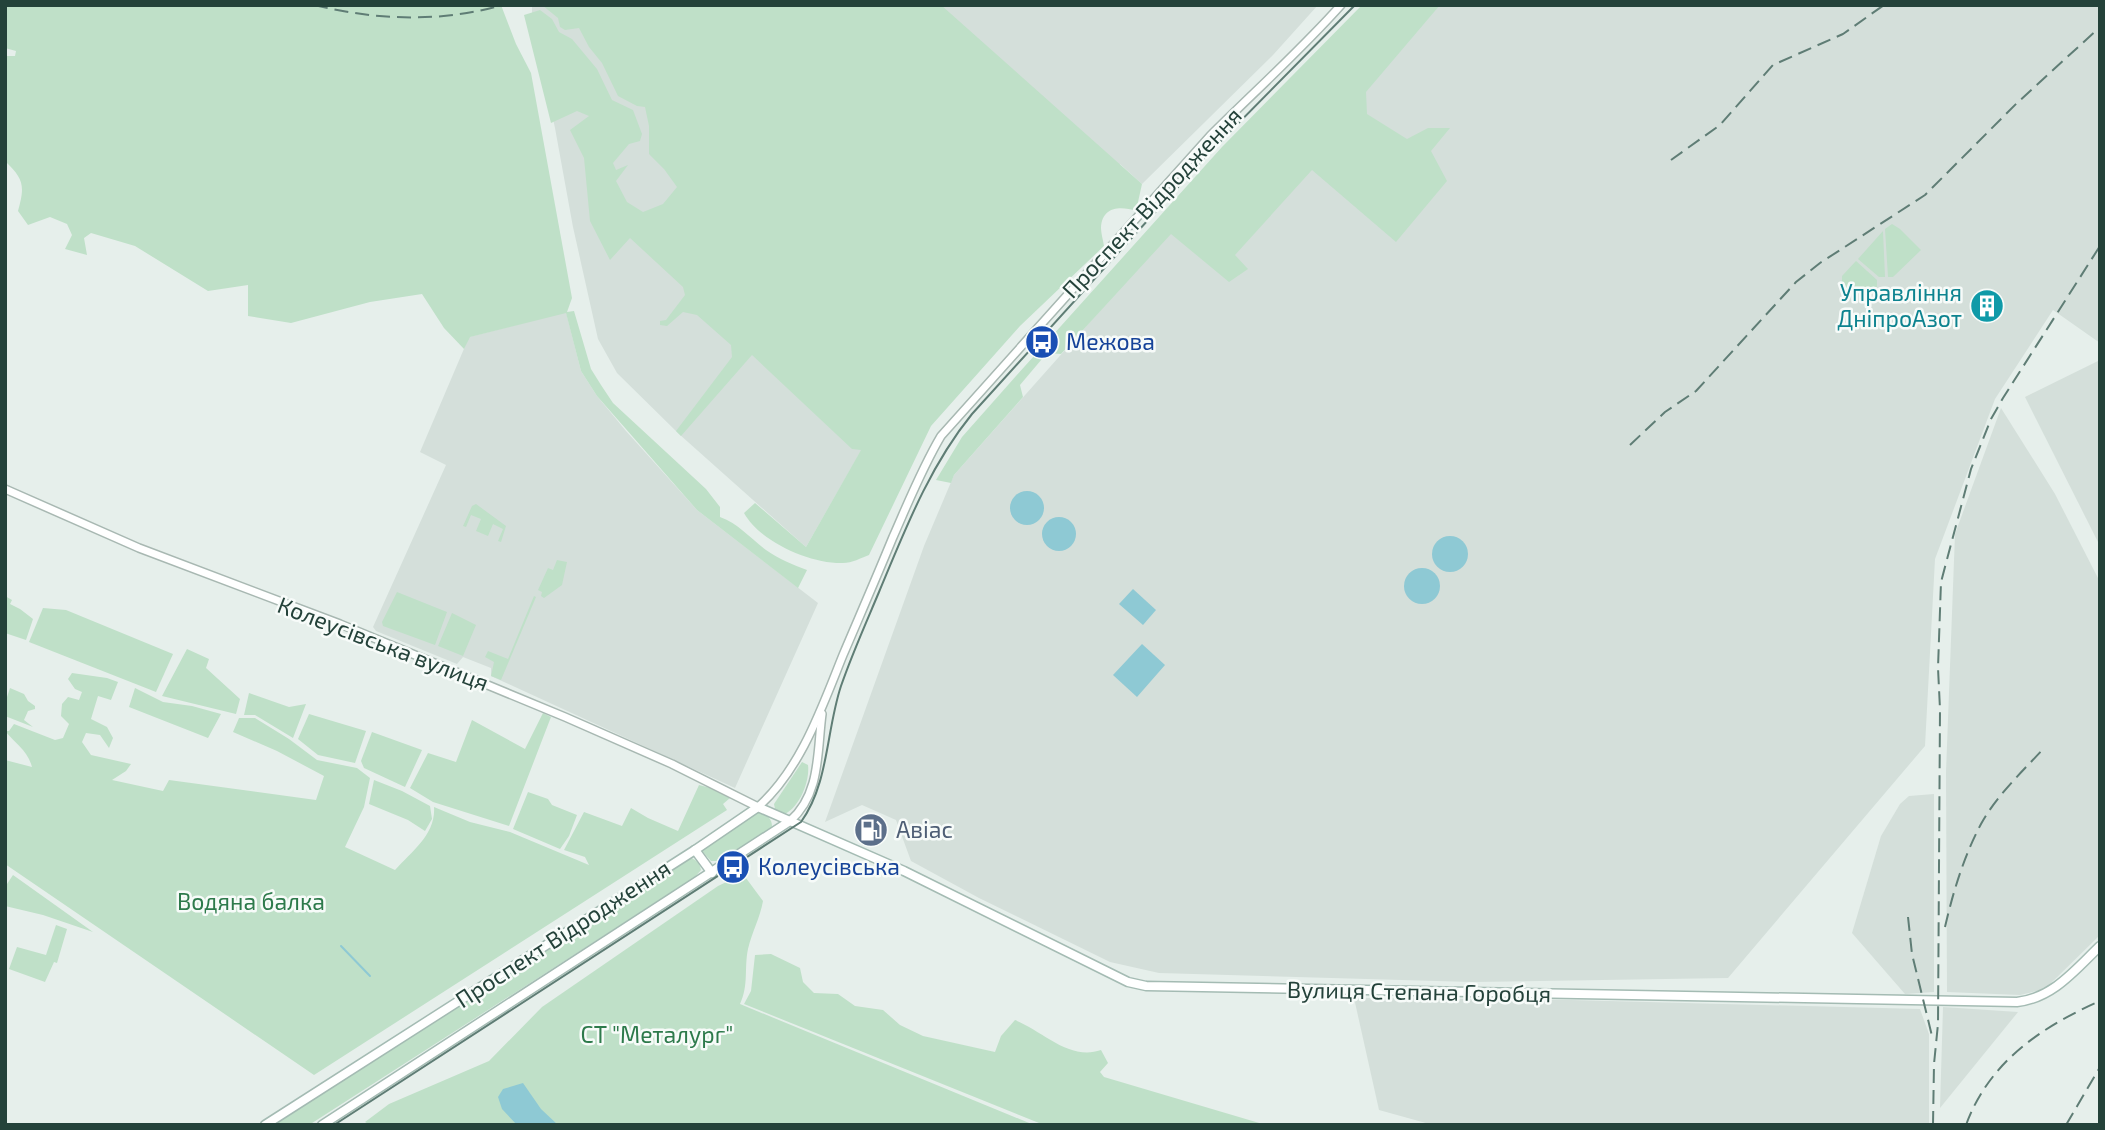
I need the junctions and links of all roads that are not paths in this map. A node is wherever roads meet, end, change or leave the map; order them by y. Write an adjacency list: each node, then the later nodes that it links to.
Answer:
1 (1341, 5): 3 (street, Проспект Відродження)
2 (5, 489): 4 (street, Колеусівська вулиця)
3 (823, 706): 4 (street, Проспект Відродження); 5 (street, Проспект Відродження)
4 (758, 807): 5 (main road, Вулиця Степана Горобця); 6 (main road, Проспект Відродження)
5 (790, 821): 7 (main road, Проспект Відродження); 8 (main road, Вулиця Степана Горобця)
6 (695, 850): 7 (main road); 9 (main road, Проспект Відродження)
7 (712, 873): 10 (main road, Проспект Відродження)
8 (2100, 946)
9 (265, 1125)
10 (322, 1125)

